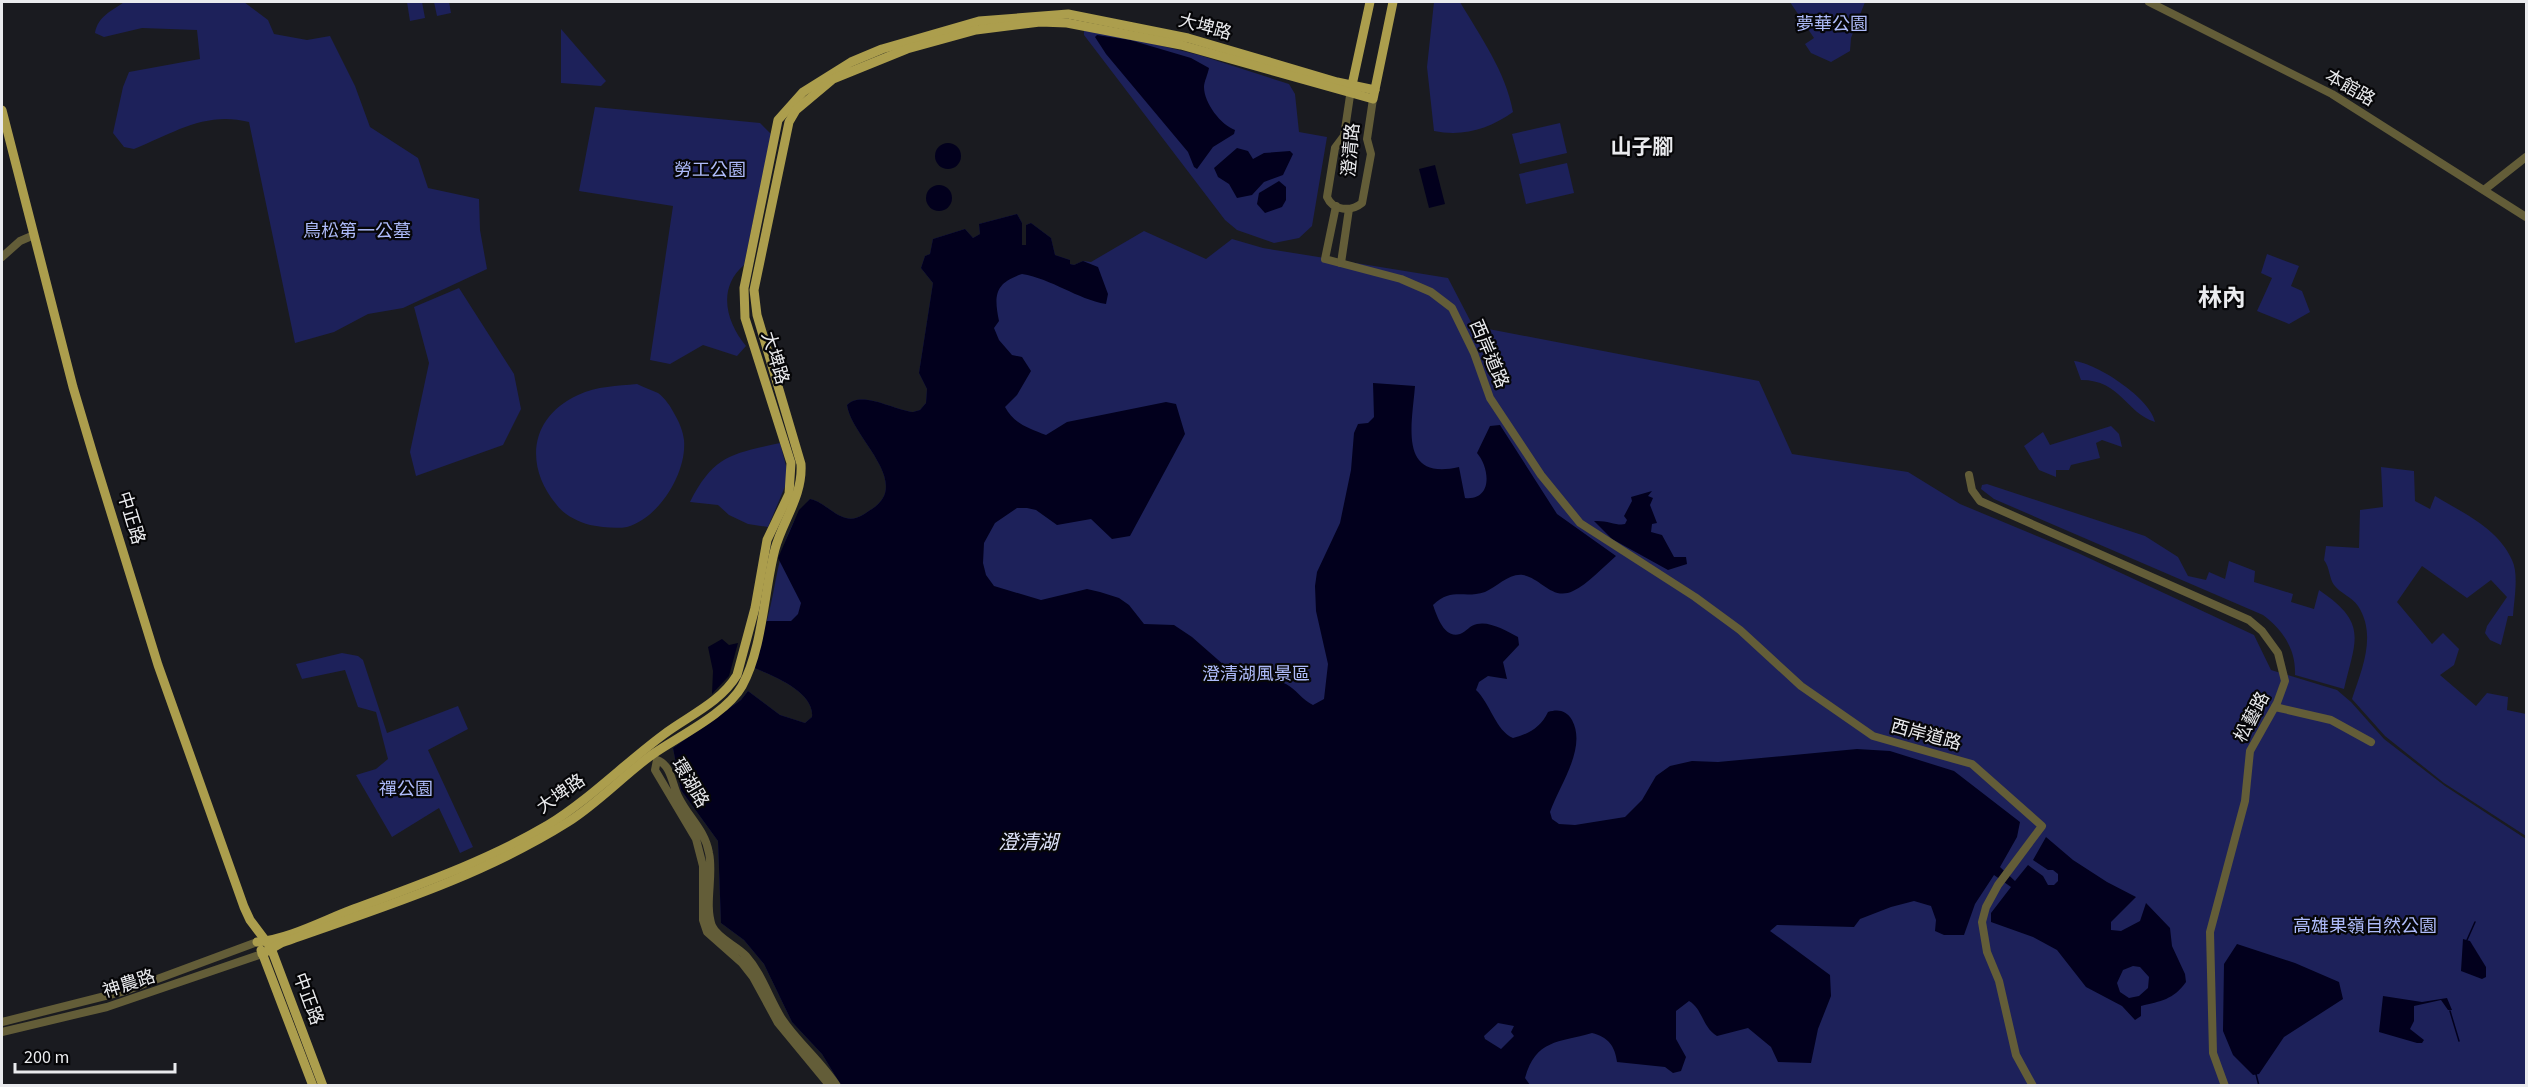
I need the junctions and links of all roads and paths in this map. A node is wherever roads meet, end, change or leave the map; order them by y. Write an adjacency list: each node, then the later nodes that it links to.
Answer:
1 (1371, 2): 4 (main road, 澄清路)
2 (1393, 2): 5 (main road, 澄清路)
3 (2149, 2): 8 (street, 本館路)
4 (1351, 90): 5 (main road, 大埤路); 9 (street, 澄清路); 23 (main road, 大埤路)
5 (1374, 94): 10 (street, 澄清路)
6 (2, 110): 12 (main road, 中正路)
7 (2526, 156): 8 (street)
8 (2484, 190): 11 (street, 本館路)
9 (1336, 206): 10 (street); 14 (street, 西岸道路)
10 (1349, 209): 14 (street)
11 (2526, 217)
12 (34, 235): 13 (street); 21 (main road, 中正路)
13 (2, 257)
14 (1341, 263): 30 (street, 西岸道路)
15 (1969, 475): 16 (street, 松藝路)
16 (2282, 692): 17 (street, 松藝路); 18 (street)
17 (2275, 707): 18 (street, 松藝路); 19 (street)
18 (2261, 728): 31 (street, 松藝路)
19 (2371, 742)
20 (707, 885): 20 (street, 環湖路); 28 (street, 環湖路); 29 (street, 環湖路)
21 (255, 928): 22 (main road, 中正路); 23 (main road, 中正路)
22 (257, 942): 23 (main road, 中正路); 24 (street, 神農路)
23 (267, 948): 25 (street, 神農路); 26 (main road, 中正路); 27 (main road, 中正路)
24 (2, 1022)
25 (2, 1032)
26 (313, 1086)
27 (323, 1086)
28 (830, 1086)
29 (837, 1086)
30 (2033, 1086)
31 (2224, 1086)

